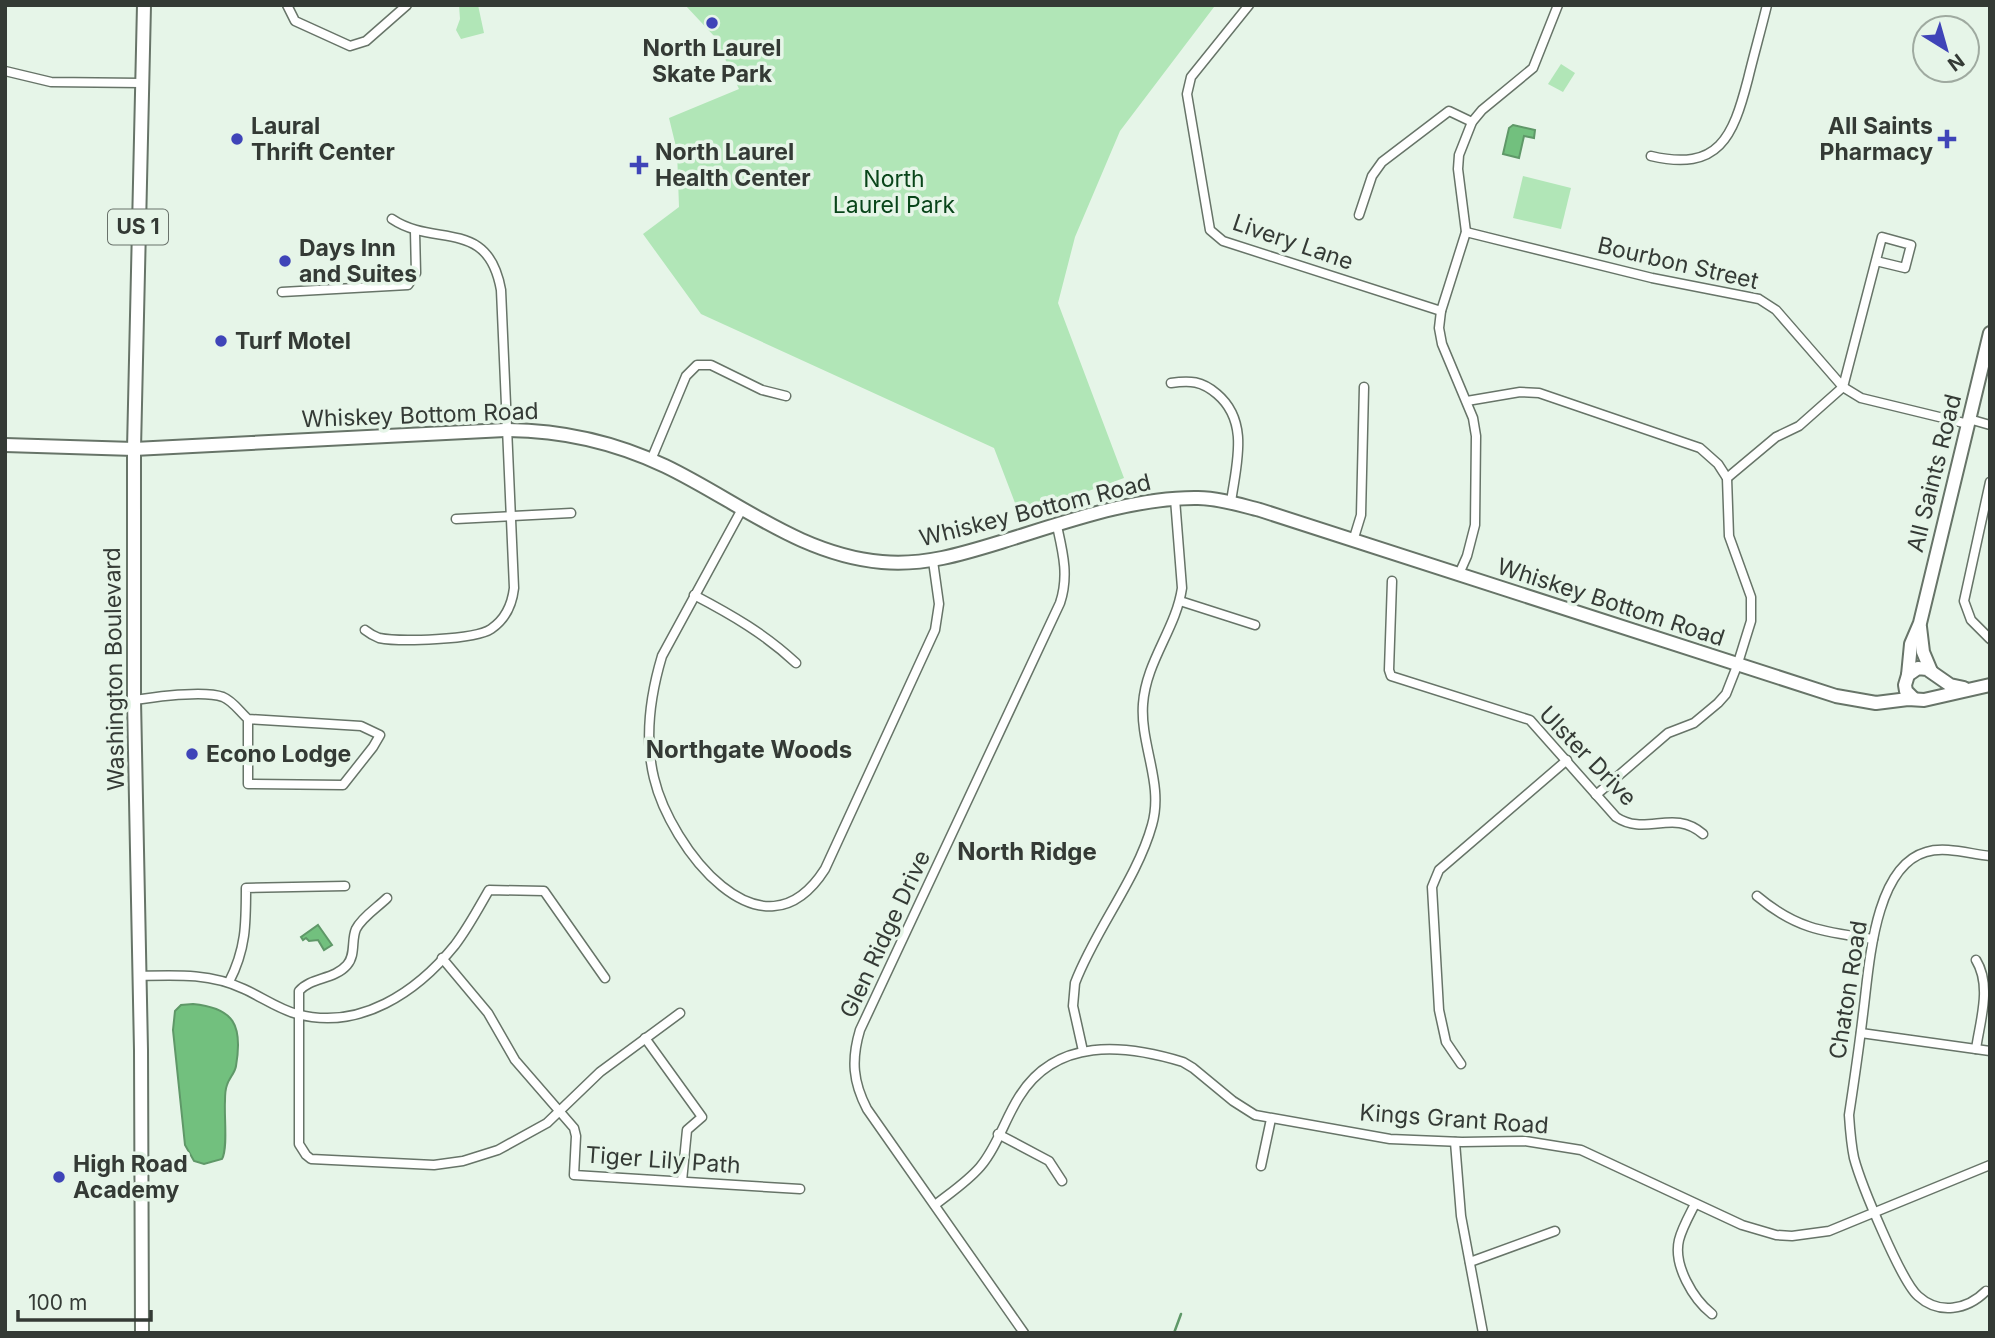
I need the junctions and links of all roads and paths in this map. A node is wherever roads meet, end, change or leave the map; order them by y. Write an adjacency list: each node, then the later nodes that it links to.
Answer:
1 (144, 5): 8 (street, Washington Boulevard / US 1)
2 (287, 5): 3 (street)
3 (407, 5)
4 (1249, 5): 17 (street, Livery Lane)
5 (1559, 5): 9 (street)
6 (1767, 5): 10 (street)
7 (5, 71): 8 (street)
8 (141, 83): 28 (street, Washington Boulevard / US 1)
9 (1472, 122): 11 (street); 14 (street)
10 (1651, 156)
11 (1359, 215)
12 (391, 219): 13 (street)
13 (415, 231): 16 (street); 26 (street)
14 (1466, 232): 17 (street); 21 (street, Bourbon Street)
15 (1876, 261): 15 (street); 21 (street)
16 (282, 292)
17 (1441, 311): 23 (street)
18 (1990, 333): 24 (street, All Saints Road)
19 (1171, 383): 33 (street)
20 (1364, 387): 39 (street)
21 (1843, 387): 24 (street, Bourbon Street); 30 (street)
22 (786, 396): 29 (street)
23 (1467, 401): 30 (street); 41 (street)
24 (1968, 421): 25 (street, Bourbon Street); 45 (street, All Saints Road)
25 (1990, 425)
26 (505, 429): 28 (street, Whiskey Bottom Road); 29 (street, Whiskey Bottom Road); 36 (street)
27 (5, 445): 28 (street, Whiskey Bottom Road)
28 (134, 449): 57 (street, Washington Boulevard / US 1)
29 (651, 460): 34 (street, Whiskey Bottom Road)
30 (1727, 478): 50 (street)
31 (1990, 482): 48 (street)
32 (1175, 499): 33 (street, Whiskey Bottom Road); 38 (street, Whiskey Bottom Road); 44 (street)
33 (1231, 502): 39 (street, Whiskey Bottom Road)
34 (742, 509): 40 (street, Whiskey Bottom Road); 43 (street)
35 (571, 513): 36 (street)
36 (510, 517): 37 (street); 47 (street)
37 (456, 519)
38 (1057, 526): 40 (street, Whiskey Bottom Road); 91 (street, Glen Ridge Drive)
39 (1353, 541): 41 (street, Whiskey Bottom Road)
40 (933, 561): 43 (street)
41 (1459, 574): 50 (street, Whiskey Bottom Road)
42 (1392, 581): 60 (street, Ulster Drive)
43 (694, 595): 49 (street)
44 (1180, 601): 46 (street); 78 (street)
45 (1920, 623): 51 (street, All Saints Road); 52 (street, All Saints Road)
46 (1255, 625)
47 (365, 630)
48 (1990, 639)
49 (796, 663)
50 (1738, 666): 58 (street, Whiskey Bottom Road); 61 (street)
51 (1933, 674): 52 (street); 54 (street); 55 (street)
52 (1906, 677): 56 (street); 58 (street, Whiskey Bottom Road)
53 (1990, 685): 54 (street)
54 (1968, 689): 55 (street)
55 (1930, 698): 56 (street)
56 (1914, 699): 58 (street, Whiskey Bottom Road)
57 (134, 700): 59 (street); 70 (street, Washington Boulevard / US 1)
58 (1861, 700)
59 (248, 719): 59 (street)
60 (1567, 761): 61 (street, Ulster Drive); 80 (street)
61 (1596, 795): 62 (street, Ulster Drive)
62 (1703, 834)
63 (1990, 856): 67 (street, Chaton Road)
64 (345, 886): 72 (street)
65 (1757, 895): 67 (street)
66 (387, 898): 74 (street)
67 (1873, 939): 75 (street, Chaton Road)
68 (442, 958): 71 (street); 74 (street); 81 (street, Tiger Lily Path)
69 (1976, 960): 77 (street)
70 (139, 976): 72 (street); 97 (street, Washington Boulevard / US 1)
71 (605, 978)
72 (229, 982): 74 (street)
73 (680, 1013): 76 (street)
74 (298, 1014): 81 (street)
75 (1861, 1033): 77 (street); 92 (street, Chaton Road)
76 (645, 1038): 81 (street); 87 (street)
77 (1976, 1049): 79 (street)
78 (1083, 1051): 82 (street, Kings Grant Road); 83 (street, Kings Grant Road)
79 (1990, 1051)
80 (1461, 1064)
81 (561, 1112): 87 (street, Tiger Lily Path)
82 (1271, 1119): 84 (street, Kings Grant Road); 86 (street)
83 (998, 1134): 88 (street); 91 (street, Kings Grant Road)
84 (1455, 1142): 90 (street, Kings Grant Road); 94 (street)
85 (1990, 1165): 92 (street, Kings Grant Road)
86 (1261, 1166)
87 (682, 1181): 89 (street, Tiger Lily Path)
88 (1062, 1181)
89 (800, 1189)
90 (1695, 1204): 92 (street, Kings Grant Road); 96 (street)
91 (935, 1205): 98 (street, Glen Ridge Drive)
92 (1876, 1212): 95 (street, Chaton Road)
93 (1555, 1231): 94 (street)
94 (1470, 1262): 99 (street)
95 (1986, 1291)
96 (1712, 1314)
97 (142, 1333)
98 (1024, 1333)
99 (1483, 1333)

